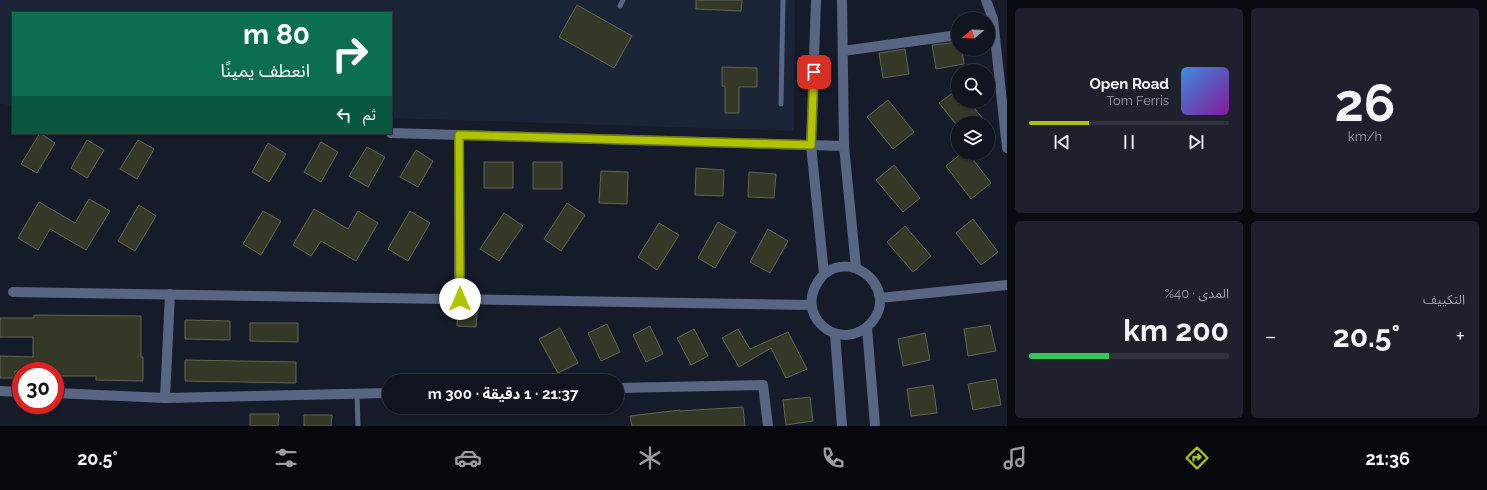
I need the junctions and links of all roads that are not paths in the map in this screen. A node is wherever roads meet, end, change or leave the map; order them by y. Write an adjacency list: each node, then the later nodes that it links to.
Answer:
1 (623, 0): 6 (lane)
2 (783, 0): 11 (lane)
3 (816, 0): 14 (street)
4 (842, 0): 9 (street)
5 (986, 0): 7 (street)
6 (620, 6)
7 (990, 12)
8 (951, 36): 9 (street)
9 (843, 52): 15 (street)
10 (994, 56): 16 (street)
11 (781, 104)
12 (392, 133): 13 (street)
13 (459, 135): 14 (street); 23 (street)
14 (811, 145): 15 (street); 18 (street)
15 (844, 146): 17 (street)
16 (1007, 148)
17 (856, 268): 18 (street); 22 (street)
18 (824, 274): 24 (street)
19 (1007, 285): 22 (street)
20 (13, 292): 21 (street)
21 (170, 294): 23 (street); 33 (street)
22 (880, 298): 25 (street)
23 (460, 299): 24 (street)
24 (811, 305): 26 (street)
25 (867, 328): 26 (street); 37 (street)
26 (835, 334): 36 (street)
27 (624, 388): 35 (street)
28 (0, 391): 29 (street)
29 (12, 392)
30 (64, 393): 33 (street)
31 (382, 393): 32 (street)
32 (357, 394): 33 (street); 34 (lane)
33 (165, 398)
34 (358, 426)
35 (768, 426)
36 (842, 426)
37 (875, 426)

